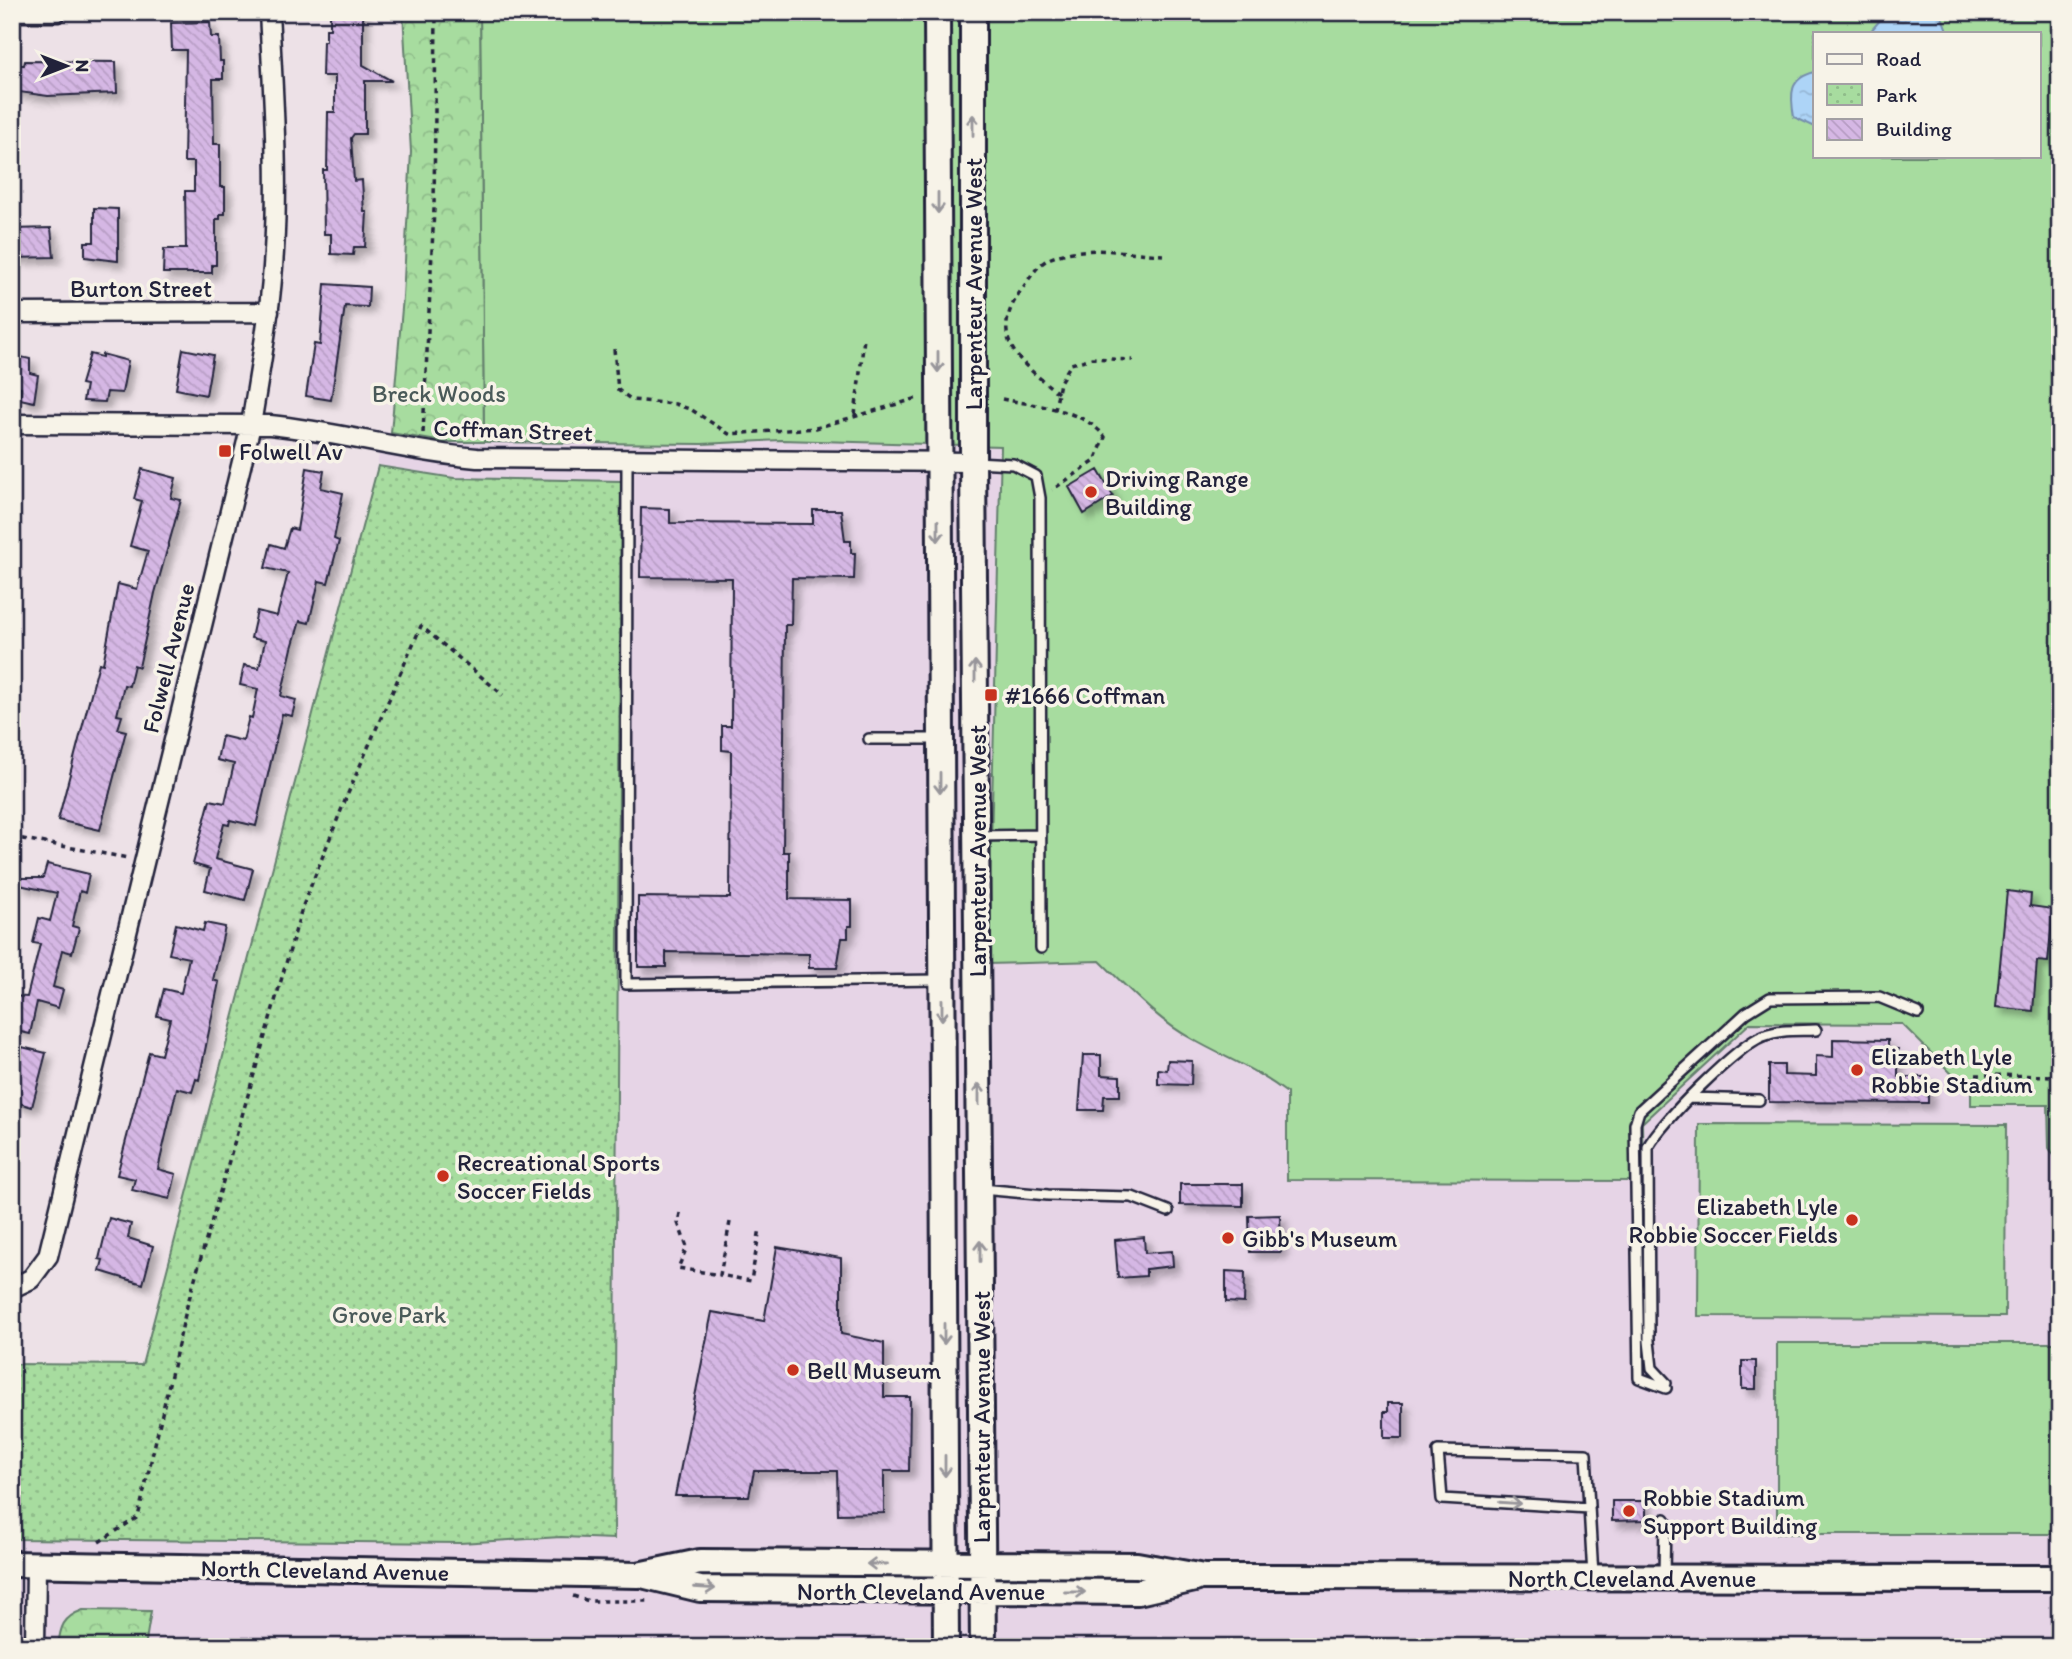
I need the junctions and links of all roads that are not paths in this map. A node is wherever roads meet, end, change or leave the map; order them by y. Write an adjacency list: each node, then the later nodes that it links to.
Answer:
1 (12, 12): 2 (street)
2 (57, 12)
3 (269, 12): 6 (street, Folwell Avenue)
4 (937, 12): 12 (main road, Larpenteur Avenue West, one-way to 12)
5 (974, 12): 11 (main road, Larpenteur Avenue West, one-way to 5)
6 (269, 312): 7 (street, Burton Street); 9 (street, Folwell Avenue)
7 (12, 313)
8 (12, 424): 9 (street, Coffman Street)
9 (251, 425): 10 (street, Coffman Street); 27 (street, Folwell Avenue)
10 (626, 458): 12 (street, Coffman Street); 18 (lane)
11 (974, 462): 12 (street, Coffman Street); 15 (lane); 16 (main road, Larpenteur Avenue West, one-way to 11)
12 (938, 463): 14 (main road, Larpenteur Avenue West, one-way to 14)
13 (869, 739): 14 (lane)
14 (940, 739): 18 (main road, Larpenteur Avenue West, one-way to 18)
15 (1040, 835): 16 (lane); 17 (lane)
16 (976, 836): 23 (main road, Larpenteur Avenue West, one-way to 16)
17 (1041, 948)
18 (942, 980): 24 (main road, Larpenteur Avenue West, one-way to 24)
19 (1918, 1013): 21 (lane)
20 (1816, 1030): 21 (lane)
21 (1690, 1098): 22 (lane)
22 (1759, 1100)
23 (979, 1162): 24 (main road); 25 (main road, Larpenteur Avenue West)
24 (943, 1165): 30 (main road, Larpenteur Avenue West, one-way to 30)
25 (980, 1189): 26 (lane); 31 (main road, Larpenteur Avenue West, one-way to 25)
26 (1168, 1211)
27 (12, 1288)
28 (1589, 1508): 28 (lane, one-way to 28); 35 (lane)
29 (1665, 1519): 36 (lane)
30 (945, 1564): 31 (main road, North Cleveland Avenue); 33 (main road, North Cleveland Avenue, one-way to 33); 38 (main road, Larpenteur Avenue West)
31 (983, 1564): 34 (main road, North Cleveland Avenue); 39 (main road, Larpenteur Avenue West)
32 (24, 1565): 33 (main road, North Cleveland Avenue); 40 (street)
33 (638, 1575): 38 (main road, North Cleveland Avenue, one-way to 38)
34 (1204, 1577): 35 (main road, North Cleveland Avenue); 39 (main road, North Cleveland Avenue, one-way to 34)
35 (1593, 1577): 36 (main road, North Cleveland Avenue)
36 (1664, 1578): 37 (main road, North Cleveland Avenue)
37 (2060, 1578)
38 (946, 1591): 39 (main road, North Cleveland Avenue); 41 (main road, Larpenteur Avenue West)
39 (982, 1591): 42 (main road, Larpenteur Avenue West)
40 (35, 1647)
41 (946, 1647)
42 (983, 1647)

